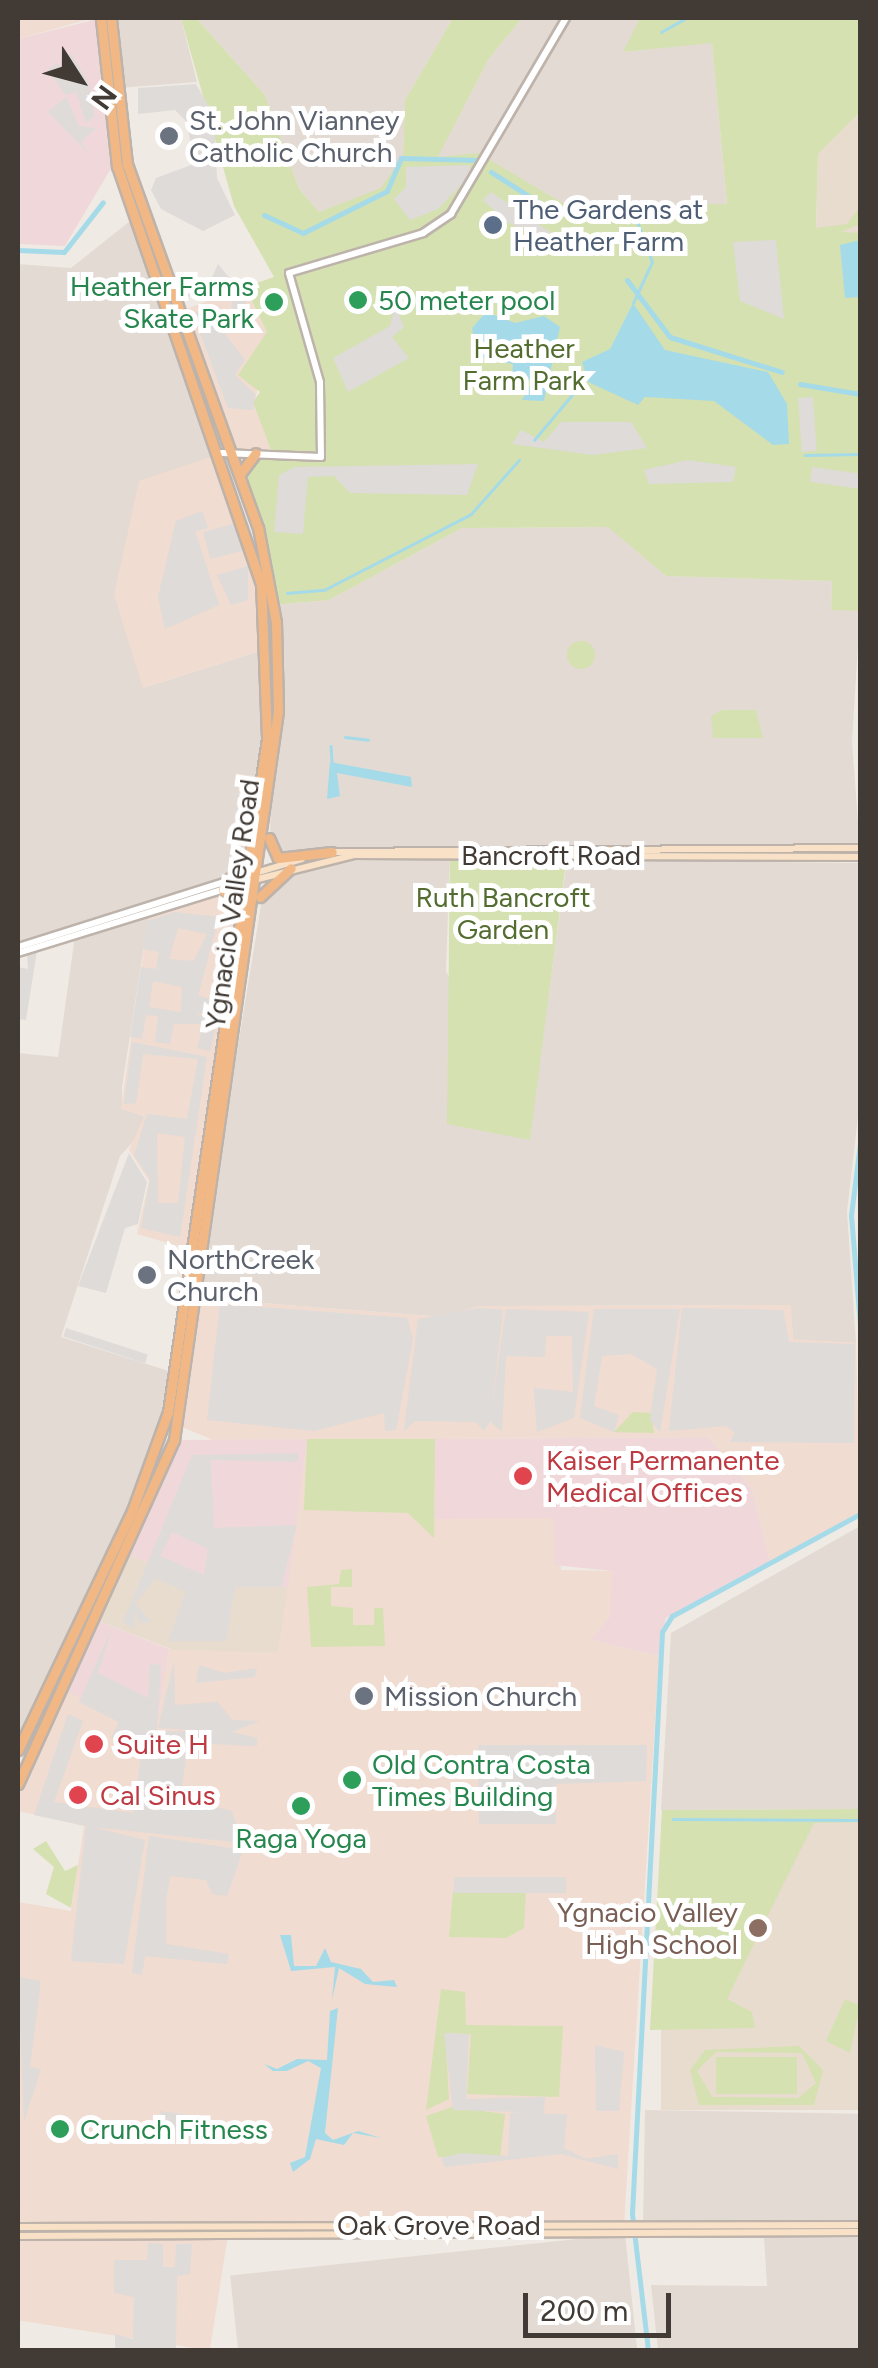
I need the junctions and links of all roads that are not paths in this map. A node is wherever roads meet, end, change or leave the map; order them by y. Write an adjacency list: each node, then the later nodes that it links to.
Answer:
1 (101, 18): 4 (highway, Ygnacio Valley Road)
2 (111, 18): 4 (highway, Ygnacio Valley Road)
3 (566, 18): 5 (street)
4 (226, 452): 5 (street); 6 (highway, Ygnacio Valley Road); 7 (highway, Ygnacio Valley Road)
5 (256, 453): 6 (highway)
6 (240, 476): 8 (highway, Ygnacio Valley Road)
7 (254, 554): 8 (highway); 12 (highway, Ygnacio Valley Road)
8 (270, 582): 9 (highway, Ygnacio Valley Road)
9 (270, 809): 10 (highway); 14 (highway, Ygnacio Valley Road)
10 (332, 852): 11 (main road, Bancroft Road); 14 (main road, Bancroft Road)
11 (859, 853): 13 (main road, Bancroft Road)
12 (248, 859): 15 (highway, Ygnacio Valley Road); 16 (street)
13 (291, 868): 14 (main road, Bancroft Road); 18 (highway)
14 (260, 874): 15 (main road, Bancroft Road); 18 (highway, Ygnacio Valley Road)
15 (245, 879): 16 (street); 17 (highway, Ygnacio Valley Road)
16 (223, 886): 17 (highway); 19 (street)
17 (241, 910): 20 (highway, Ygnacio Valley Road)
18 (253, 923): 21 (highway, Ygnacio Valley Road)
19 (18, 950)
20 (18, 1750)
21 (18, 1784)
22 (620, 2226): 23 (main road, Oak Grove Road); 24 (main road, Oak Grove Road); 25 (main road)
23 (18, 2227)
24 (860, 2229): 25 (main road, Oak Grove Road)
25 (592, 2234): 26 (main road, Oak Grove Road)
26 (18, 2236)

